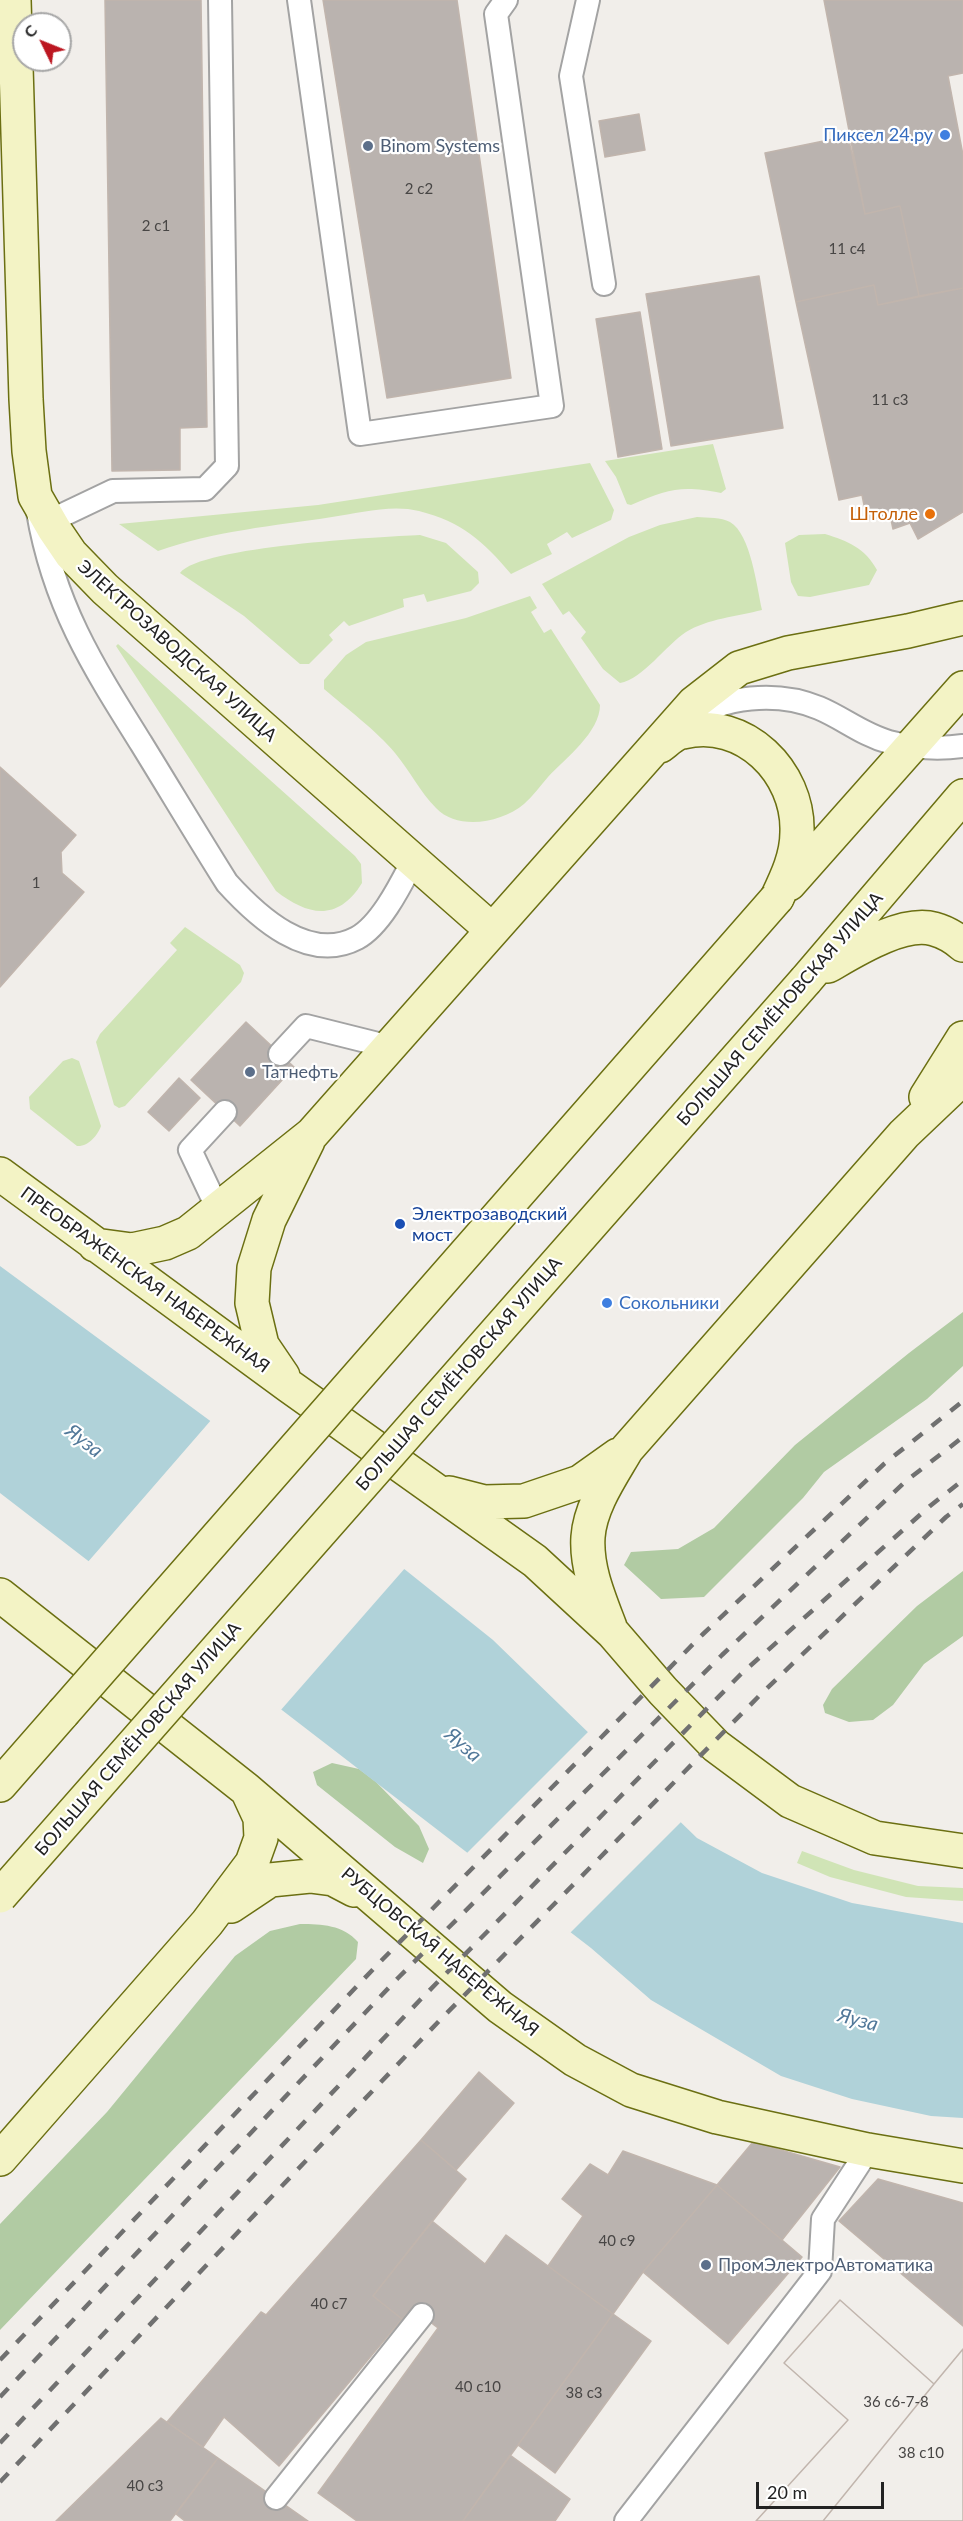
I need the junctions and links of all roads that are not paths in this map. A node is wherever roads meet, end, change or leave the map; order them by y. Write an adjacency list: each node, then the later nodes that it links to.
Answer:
1 (15, 0): 7 (main road, ЭЛЕКТРОЗАВОДСКАЯ УЛИЦА)
2 (220, 0): 7 (lane)
3 (299, 0): 4 (lane)
4 (506, 0)
5 (588, 0): 6 (lane)
6 (604, 284)
7 (43, 508): 14 (main road, ЭЛЕКТРОЗАВОДСКАЯ УЛИЦА); 14 (lane)
8 (963, 618): 12 (main road)
9 (963, 688): 10 (main road)
10 (911, 746): 11 (lane); 12 (lane); 15 (main road)
11 (963, 746)
12 (646, 755): 15 (main road); 16 (main road)
13 (963, 796): 18 (main road, БОЛЬШАЯ СЕМЁНОВСКАЯ УЛИЦА)
14 (413, 861): 16 (main road, ЭЛЕКТРОЗАВОДСКАЯ УЛИЦА)
15 (777, 898): 34 (main road, bridge)
16 (492, 930): 20 (main road)
17 (963, 945): 18 (main road)
18 (839, 952): 37 (main road, БОЛЬШАЯ СЕМЁНОВСКАЯ УЛИЦА, bridge)
19 (963, 1038): 25 (main road)
20 (390, 1047): 21 (lane); 24 (main road)
21 (280, 1054)
22 (963, 1078): 25 (main road)
23 (225, 1112): 27 (lane)
24 (312, 1134): 27 (main road); 29 (main road)
25 (904, 1134): 30 (main road)
26 (0, 1174): 28 (main road, ПРЕОБРАЖЕНСКАЯ НАБЕРЕЖНАЯ)
27 (217, 1208): 28 (main road)
28 (94, 1245): 29 (main road, ПРЕОБРАЖЕНСКАЯ НАБЕРЕЖНАЯ)
29 (289, 1386): 31 (main road, ПРЕОБРАЖЕНСКАЯ НАБЕРЕЖНАЯ)
30 (627, 1449): 31 (main road); 33 (main road)
31 (435, 1489): 33 (main road, ПРЕОБРАЖЕНСКАЯ НАБЕРЕЖНАЯ)
32 (6, 1606): 35 (main road, РУБЦОВСКАЯ НАБЕРЕЖНАЯ)
33 (613, 1633): 36 (main road)
34 (0, 1785)
35 (247, 1790): 38 (main road, РУБЦОВСКАЯ НАБЕРЕЖНАЯ); 39 (main road)
36 (963, 1851)
37 (0, 1896)
38 (383, 1906): 39 (main road); 40 (main road, РУБЦОВСКАЯ НАБЕРЕЖНАЯ)
39 (207, 1923): 41 (main road)
40 (868, 2150): 42 (main road, РУБЦОВСКАЯ НАБЕРЕЖНАЯ); 45 (lane)
41 (0, 2159)
42 (963, 2166)
43 (422, 2316): 44 (lane)
44 (276, 2498)
45 (626, 2521)

